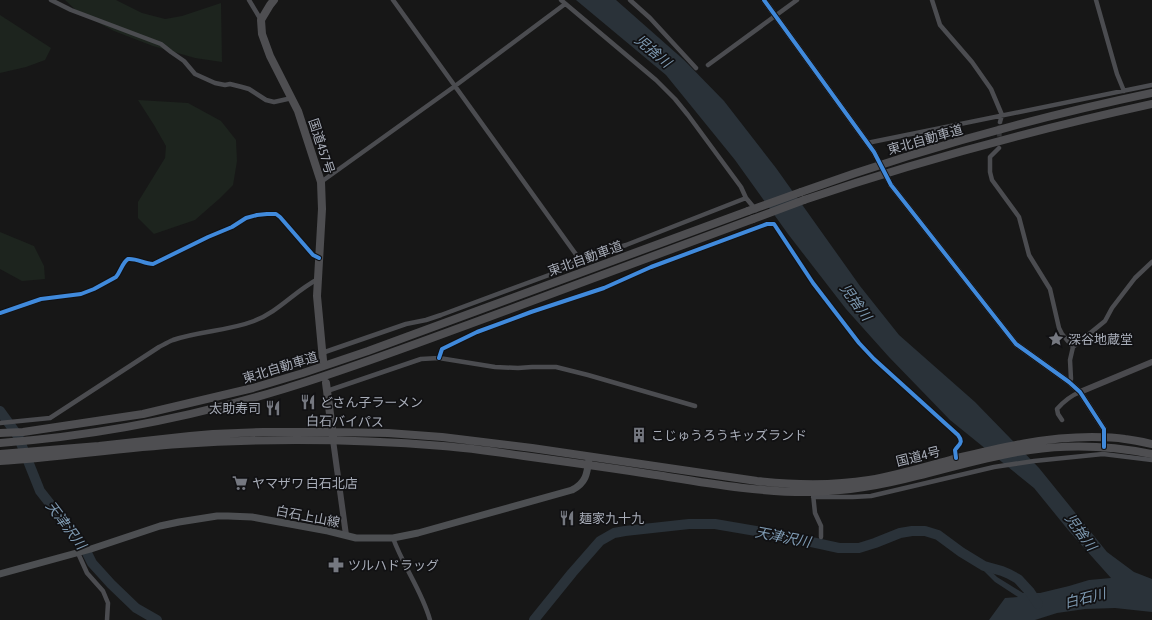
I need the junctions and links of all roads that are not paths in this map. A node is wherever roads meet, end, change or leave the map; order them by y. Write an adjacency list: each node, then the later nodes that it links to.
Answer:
1 (51, 0): 19 (street)
2 (249, 0): 12 (street)
3 (274, 0): 12 (highway)
4 (393, 0): 16 (street)
5 (630, 0): 14 (street)
6 (764, 0): 11 (street)
7 (797, 0): 11 (street)
8 (932, 0): 21 (street)
9 (1096, 0): 17 (street)
10 (563, 2): 16 (street); 28 (street)
11 (776, 16): 13 (street); 23 (street)
12 (261, 20): 19 (highway, 国道457号)
13 (708, 65)
14 (696, 68)
15 (1152, 85): 17 (street)
16 (455, 86): 26 (street); 31 (street)
17 (1124, 91): 21 (street)
18 (1152, 93): 45 (highway, 東北自動車道, bridge)
19 (292, 98): 26 (highway, 国道457号)
20 (1152, 104): 48 (highway, 東北自動車道, bridge)
21 (1002, 115): 22 (street); 23 (street)
22 (1000, 122)
23 (867, 143): 25 (street)
24 (999, 148): 35 (street)
25 (874, 152)
26 (321, 182): 30 (highway, 国道457号)
27 (892, 185): 39 (street)
28 (746, 198): 29 (street); 31 (street)
29 (767, 224): 37 (street); 55 (street)
30 (320, 258): 33 (highway, 国道457号); 34 (street)
31 (580, 260): 36 (street)
32 (1152, 262): 35 (street)
33 (318, 278): 36 (highway, 国道457号); 44 (street)
34 (0, 313)
35 (1073, 347): 39 (street)
36 (322, 357)
37 (439, 358): 40 (street); 42 (street)
38 (1152, 362): 41 (street)
39 (1069, 382): 41 (street)
40 (326, 387): 46 (highway)
41 (1080, 392): 43 (street); 47 (street)
42 (694, 406)
43 (1062, 420)
44 (2, 423)
45 (4, 433)
46 (332, 436): 54 (highway, 白石バイパス); 59 (highway, 白石バイパス); 63 (street)
47 (1104, 437): 49 (highway, 国道4号); 50 (highway, 国道4号); 51 (street)
48 (0, 443)
49 (1152, 444)
50 (1025, 447): 51 (highway, 国道4号); 56 (highway, 国道4号)
51 (1104, 447): 53 (highway, 国道4号)
52 (0, 454): 54 (highway, 白石バイパス)
53 (1152, 454)
54 (19, 456): 58 (highway, 白石バイパス)
55 (956, 458): 56 (highway, 国道4号); 62 (highway, 国道4号)
56 (969, 459): 62 (highway, 国道4号)
57 (1152, 460): 62 (street)
58 (0, 461)
59 (589, 461): 60 (highway, 白石バイパス); 61 (highway, 白石バイパス); 65 (main road, 白石上山線)
60 (689, 471): 62 (highway, 国道4号)
61 (688, 480): 62 (highway, 国道4号)
62 (813, 491): 64 (street)
63 (346, 536): 65 (main road, 白石上山線); 66 (main road, 白石上山線)
64 (821, 537)
65 (393, 538): 69 (street)
66 (80, 552): 67 (main road, 白石上山線); 68 (street)
67 (0, 574)
68 (106, 620)
69 (430, 620)

